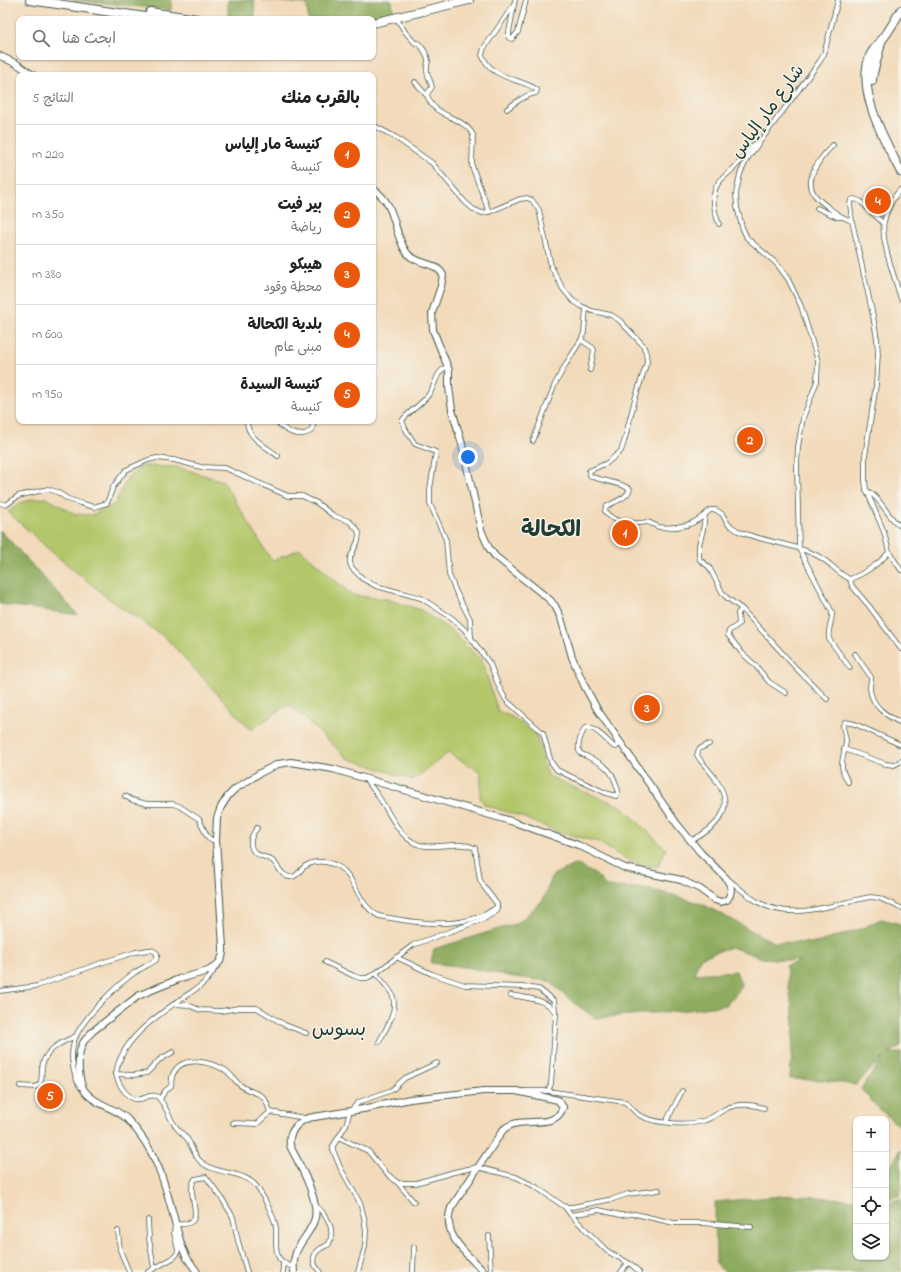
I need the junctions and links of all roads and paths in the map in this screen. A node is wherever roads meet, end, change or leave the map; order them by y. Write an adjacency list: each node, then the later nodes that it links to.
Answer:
1 (30, 0): 10 (highway)
2 (69, 0): 11 (highway)
3 (448, 0): 13 (highway)
4 (469, 0): 12 (highway)
5 (515, 0): 8 (street)
6 (526, 0): 8 (street)
7 (838, 0): 22 (street, شارع مار إلياس)
8 (513, 6): 20 (street)
9 (901, 10): 15 (highway)
10 (139, 16)
11 (177, 16)
12 (396, 17): 14 (highway); 19 (street)
13 (376, 18)
14 (376, 22)
15 (881, 41): 24 (highway); 25 (highway)
16 (0, 56): 17 (main road)
17 (29, 72)
18 (415, 82): 19 (street)
19 (428, 96): 29 (street)
20 (507, 109)
21 (376, 127): 29 (street)
22 (758, 144): 33 (street); 48 (street, شارع مار إلياس)
23 (833, 145): 30 (street)
24 (901, 160)
25 (901, 172)
26 (901, 189): 32 (street)
27 (376, 192): 37 (main road)
28 (817, 208): 30 (street)
29 (489, 212): 35 (street)
30 (842, 217): 31 (street)
31 (852, 221): 32 (street); 44 (street)
32 (883, 223): 34 (street)
33 (719, 224)
34 (901, 299)
35 (586, 308): 36 (street); 46 (street)
36 (581, 340): 38 (street); 42 (street)
37 (448, 366): 53 (street); 60 (main road)
38 (590, 370)
39 (247, 424): 43 (street)
40 (280, 424): 41 (street)
41 (312, 424)
42 (533, 441)
43 (278, 456)
44 (866, 489): 47 (street); 49 (street)
45 (0, 503): 53 (street)
46 (705, 516): 48 (street); 52 (street)
47 (899, 525)
48 (800, 549): 51 (street); 56 (street)
49 (889, 552): 50 (street); 51 (street)
50 (901, 570)
51 (850, 579): 54 (street)
52 (742, 609): 57 (street); 58 (street)
53 (471, 636): 60 (street)
54 (901, 649)
55 (855, 654): 59 (street)
56 (850, 668)
57 (786, 692)
58 (827, 699)
59 (901, 723)
60 (615, 736): 70 (main road)
61 (708, 744): 70 (street)
62 (901, 745): 63 (street)
63 (844, 749): 64 (street); 66 (street)
64 (901, 761)
65 (364, 779): 69 (main road); 71 (main road); 72 (street)
66 (848, 782)
67 (125, 796): 69 (street)
68 (257, 828): 72 (street)
69 (216, 840): 76 (main road)
70 (692, 841): 71 (main road)
71 (726, 878): 73 (street)
72 (497, 907): 74 (street)
73 (901, 908)
74 (396, 957): 77 (street); 81 (street)
75 (325, 962): 77 (street)
76 (215, 967): 80 (street); 89 (main road)
77 (376, 974): 84 (street)
78 (0, 991): 83 (street)
79 (511, 995): 81 (street)
80 (174, 1004): 82 (street); 87 (street)
81 (555, 1012): 91 (street)
82 (306, 1033)
83 (76, 1036): 88 (street); 89 (street)
84 (380, 1042)
85 (173, 1052): 87 (street)
86 (437, 1063): 95 (street)
87 (116, 1074): 93 (street)
88 (20, 1086)
89 (84, 1089): 109 (main road)
90 (516, 1091): 91 (street); 95 (main road); 101 (main road)
91 (548, 1091): 98 (street)
92 (682, 1091): 98 (street)
93 (160, 1099): 96 (street); 114 (street)
94 (764, 1108): 98 (street)
95 (350, 1111): 97 (main road); 100 (street)
96 (270, 1112): 97 (street); 99 (street)
97 (308, 1118): 105 (main road)
98 (666, 1122)
99 (233, 1123)
100 (338, 1137): 102 (street); 124 (street)
101 (477, 1167): 102 (street); 106 (street); 126 (main road)
102 (398, 1183): 104 (street)
103 (659, 1190): 106 (street)
104 (414, 1202)
105 (314, 1203): 117 (main road); 123 (street)
106 (565, 1207): 107 (street)
107 (571, 1215): 110 (street); 115 (street)
108 (148, 1220): 116 (street)
109 (175, 1224): 116 (street); 120 (main road); 121 (street)
110 (751, 1227)
111 (118, 1231): 118 (street)
112 (489, 1236): 127 (street)
113 (414, 1247): 125 (street)
114 (283, 1262): 117 (street); 122 (street)
115 (628, 1263): 128 (street); 129 (street)
116 (154, 1268): 119 (street)
117 (294, 1270)
118 (128, 1272)
119 (148, 1272)
120 (196, 1272)
121 (247, 1272)
122 (282, 1272)
123 (320, 1272)
124 (358, 1272)
125 (413, 1272)
126 (484, 1272)
127 (491, 1272)
128 (621, 1272)
129 (639, 1272)

